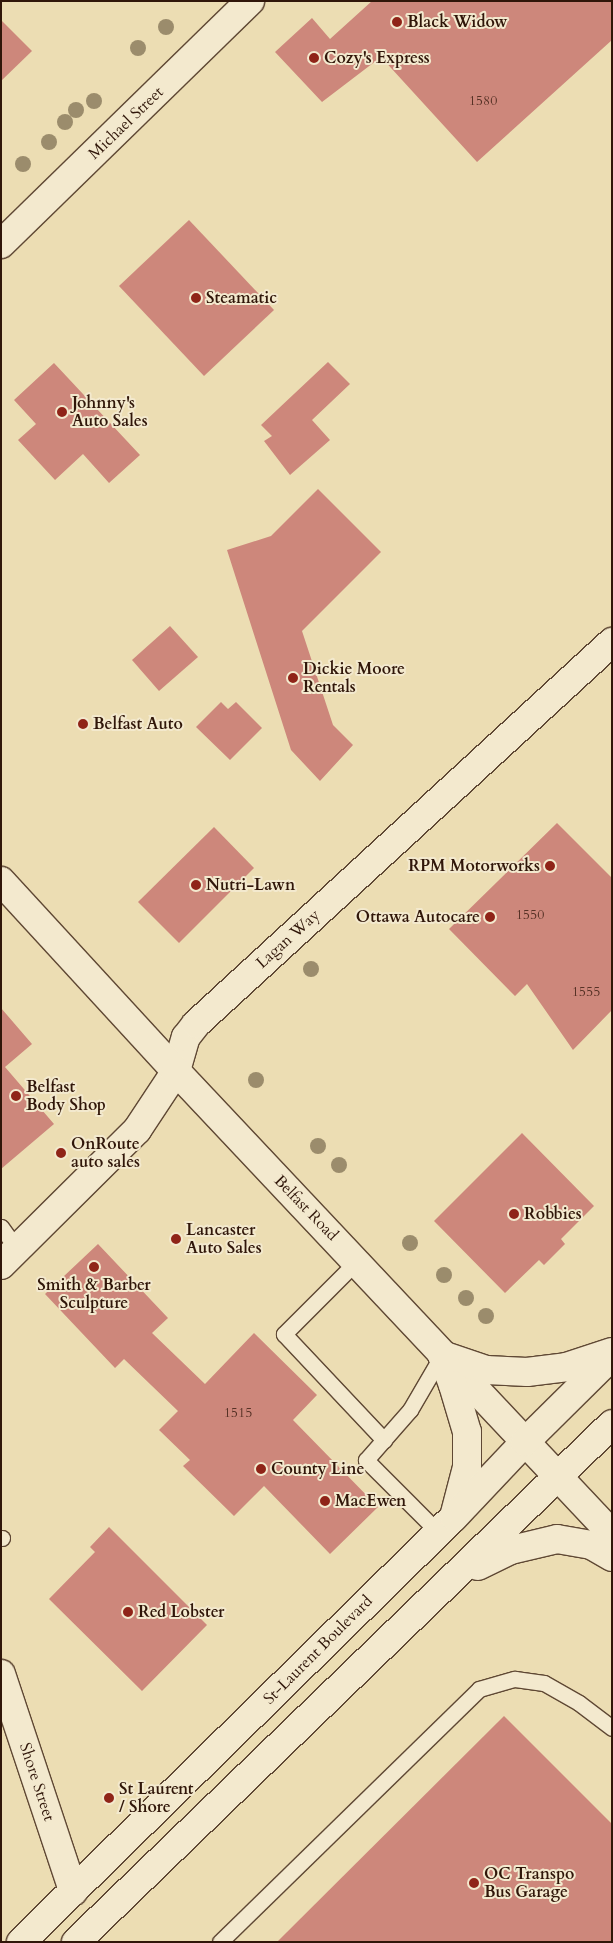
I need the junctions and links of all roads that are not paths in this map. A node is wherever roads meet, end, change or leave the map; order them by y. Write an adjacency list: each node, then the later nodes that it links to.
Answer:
1 (250, 1): 2 (street, Michael Street)
2 (1, 244)
3 (612, 642): 5 (street, Lagan Way)
4 (1, 881): 5 (street, Belfast Road)
5 (176, 1071): 7 (street, Lagan Way); 8 (street, Belfast Road)
6 (1, 1227): 7 (lane)
7 (9, 1257)
8 (356, 1262): 10 (street, Belfast Road); 13 (lane)
9 (612, 1352): 10 (street)
10 (442, 1355): 13 (lane); 14 (street, Belfast Road); 16 (street)
11 (612, 1356): 14 (street, St-Laurent Boulevard)
12 (612, 1424): 15 (street)
13 (384, 1440): 16 (lane)
14 (525, 1442): 15 (street, Belfast Road); 16 (street, St-Laurent Boulevard)
15 (558, 1478): 17 (street, Belfast Road); 19 (street)
16 (446, 1525): 22 (street, St-Laurent Boulevard)
17 (612, 1534)
18 (612, 1557): 19 (street)
19 (450, 1581): 24 (street)
20 (1, 1674): 22 (street, Shore Street)
21 (612, 1728): 25 (lane)
22 (73, 1890): 23 (street, St-Laurent Boulevard)
23 (21, 1942)
24 (76, 1942)
25 (220, 1942)

